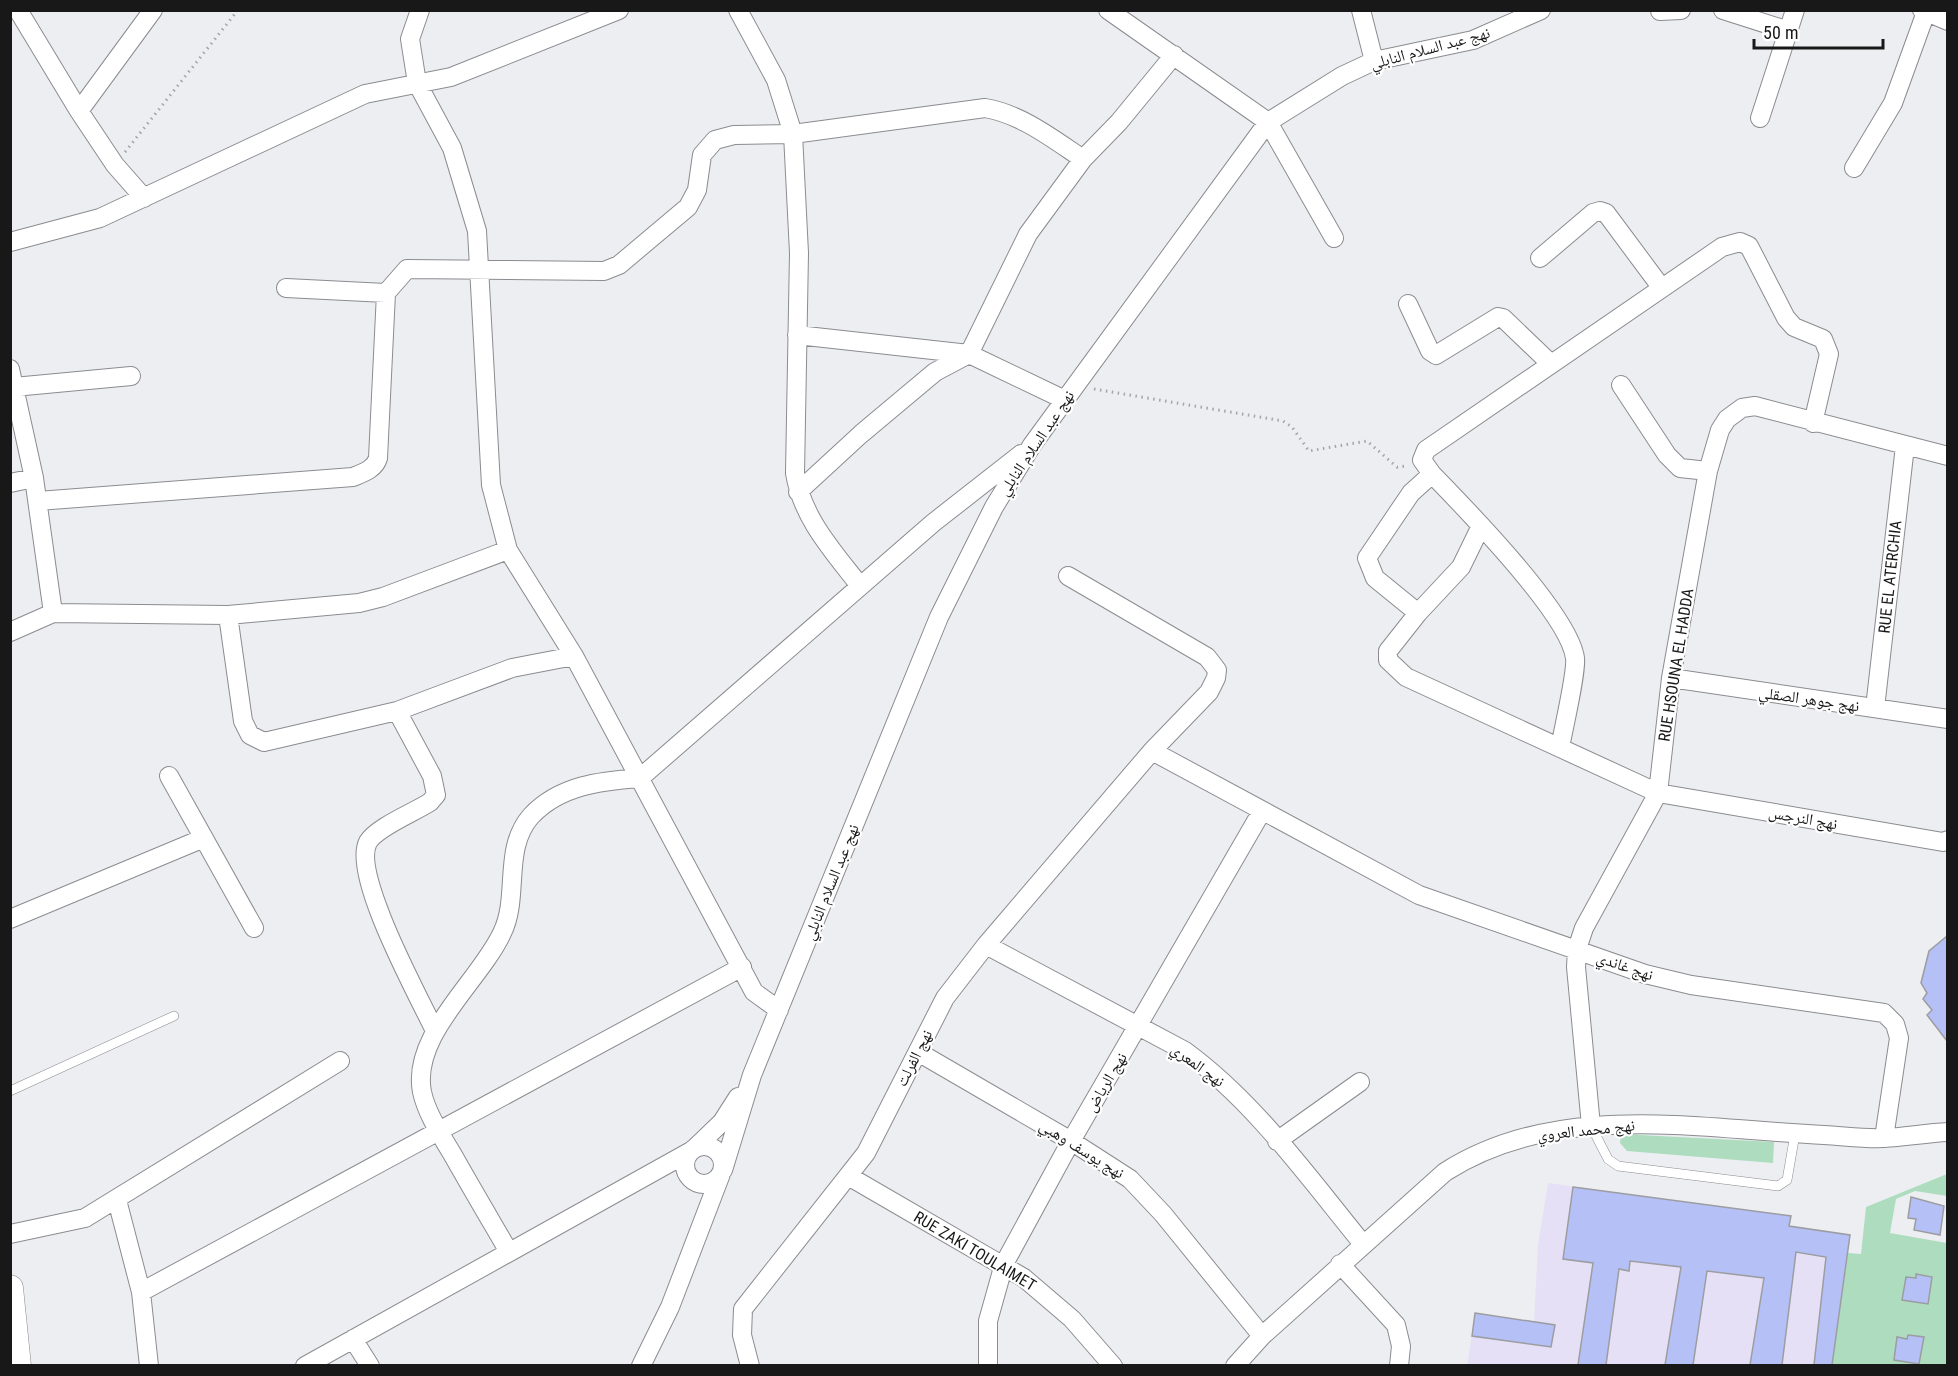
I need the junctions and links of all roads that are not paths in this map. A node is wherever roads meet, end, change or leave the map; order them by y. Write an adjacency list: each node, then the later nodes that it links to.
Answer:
1 (18, 10): 19 (street)
2 (153, 10): 19 (street)
3 (420, 10): 18 (street)
4 (619, 10): 18 (street)
5 (738, 10): 22 (street)
6 (1108, 10): 16 (street)
7 (1362, 10): 17 (street)
8 (1541, 10): 17 (street, نهج عبد السلام النابلي)
9 (1681, 10): 12 (street)
10 (1723, 10): 15 (street)
11 (1795, 10): 15 (street)
12 (1660, 11)
13 (1924, 11): 14 (street); 24 (street)
14 (1947, 21)
15 (1789, 31): 20 (street)
16 (1174, 55): 21 (street); 23 (street)
17 (1374, 61): 21 (street, نهج عبد السلام النابلي)
18 (417, 83): 25 (street); 29 (street)
19 (80, 111): 25 (street)
20 (1760, 118)
21 (1268, 122): 26 (street); 40 (street, نهج عبد السلام النابلي)
22 (793, 134): 23 (street); 29 (street); 34 (street)
23 (1083, 159): 35 (street)
24 (1854, 168)
25 (144, 198): 27 (street)
26 (1334, 238)
27 (10, 242)
28 (1540, 258): 30 (street)
29 (479, 271): 32 (street); 52 (street)
30 (1661, 287): 36 (street); 41 (street)
31 (286, 288): 32 (street)
32 (386, 293): 50 (street)
33 (1408, 304): 36 (street)
34 (797, 335): 35 (street); 49 (street)
35 (969, 354): 40 (street); 49 (street)
36 (1551, 364): 45 (street)
37 (131, 376): 38 (street)
38 (12, 378): 47 (street)
39 (1621, 385): 46 (street)
40 (1070, 393): 42 (street, نهج عبد السلام النابلي)
41 (1813, 423): 43 (street, RUE HSOUNA EL HADDA); 46 (street, RUE HSOUNA EL HADDA)
42 (1032, 445): 54 (street); 77 (street, نهج عبد السلام النابلي)
43 (1905, 446): 44 (street, RUE HSOUNA EL HADDA); 61 (street, RUE EL ATERCHIA)
44 (1947, 456)
45 (1427, 467): 51 (street); 56 (street)
46 (1708, 471): 60 (street, RUE HSOUNA EL HADDA)
47 (34, 478): 48 (street); 50 (street)
48 (10, 483)
49 (798, 492): 54 (street)
50 (38, 501): 55 (street)
51 (1481, 525): 56 (street); 64 (street)
52 (508, 550): 57 (street); 59 (street)
53 (1068, 576): 65 (street, نهج الفرلت)
54 (860, 586): 67 (street)
55 (53, 613): 57 (street); 58 (street)
56 (1418, 613): 64 (street, نهج النرجس)
57 (228, 615): 62 (street)
58 (10, 632)
59 (574, 656): 62 (street); 67 (street)
60 (1671, 678): 61 (street, نهج جوهر الصقلي); 68 (street, RUE HSOUNA EL HADDA)
61 (1875, 708): 63 (street, نهج جوهر الصقلي)
62 (397, 711): 80 (street)
63 (1947, 719)
64 (1560, 748): 68 (street, نهج النرجس)
65 (1152, 751): 69 (street, نهج غاندي); 74 (street, نهج الفرلت)
66 (169, 776): 70 (street)
67 (640, 778): 76 (street); 80 (street)
68 (1658, 793): 71 (street, نهج النرجس); 75 (street, RUE HSOUNA EL HADDA)
69 (1262, 811): 75 (street, نهج غاندي); 79 (street, نهج الرياض)
70 (204, 838): 72 (street); 73 (street)
71 (1947, 840)
72 (10, 919)
73 (254, 928)
74 (986, 945): 79 (street, نهج المعري); 81 (street, نهج الفرلت)
75 (1577, 950): 87 (street, RUE HSOUNA EL HADDA); 92 (street, نهج غاندي)
76 (742, 968): 77 (street); 88 (street)
77 (779, 1010): 83 (street, نهج عبد السلام النابلي)
78 (174, 1016): 85 (lane)
79 (1138, 1027): 93 (street, نهج الرياض); 94 (street, نهج المعري)
80 (435, 1031): 88 (street)
81 (918, 1052): 93 (street, نهج يوسف وهبي); 97 (street, نهج الفرلت)
82 (340, 1061): 100 (street)
83 (752, 1075): 95 (street, نهج عبد السلام النابلي); 96 (street, نهج عبد السلام النابلي)
84 (1360, 1082): 94 (street)
85 (10, 1091)
86 (1947, 1121): 90 (street)
87 (1591, 1126): 91 (street, نهج محمد العروي); 91 (lane); 103 (street, نهج محمد العروي)
88 (438, 1131): 104 (street); 108 (street)
89 (1947, 1132): 90 (street, نهج محمد العروي)
90 (1913, 1133): 92 (street, نهج محمد العروي)
91 (1795, 1134): 92 (street, نهج محمد العروي)
92 (1884, 1138)
93 (1071, 1141): 105 (street, نهج الرياض); 109 (street, نهج يوسف وهبي)
94 (1277, 1141): 103 (street, نهج المعري)
95 (693, 1150): 96 (street); 98 (street); 99 (street, نهج عبد السلام النابلي)
96 (722, 1172): 98 (street); 101 (street, نهج عبد السلام النابلي)
97 (850, 1177): 105 (street, RUE ZAKI TOULAIMET); 116 (street, نهج الفرلت)
98 (690, 1178): 99 (street); 101 (street, نهج عبد السلام النابلي)
99 (630, 1186): 104 (street, نهج عبد السلام النابلي)
100 (117, 1200): 102 (street); 108 (street)
101 (701, 1230): 115 (street, نهج عبد السلام النابلي)
102 (10, 1234)
103 (1363, 1244): 106 (street, نهج محمد العروي)
104 (509, 1252): 110 (street, نهج عبد السلام النابلي)
105 (1004, 1264): 117 (street, نهج الرياض); 118 (street, RUE ZAKI TOULAIMET)
106 (1340, 1264): 109 (street, نهج محمد العروي); 120 (street)
107 (11, 1289): 111 (main road)
108 (141, 1292): 112 (street)
109 (1262, 1336): 119 (street, نهج محمد العروي)
110 (353, 1339): 113 (street, نهج عبد السلام النابلي); 114 (street)
111 (18, 1365)
112 (148, 1365)
113 (305, 1365)
114 (370, 1365)
115 (640, 1365)
116 (750, 1365)
117 (988, 1365)
118 (1113, 1365)
119 (1235, 1365)
120 (1398, 1365)

